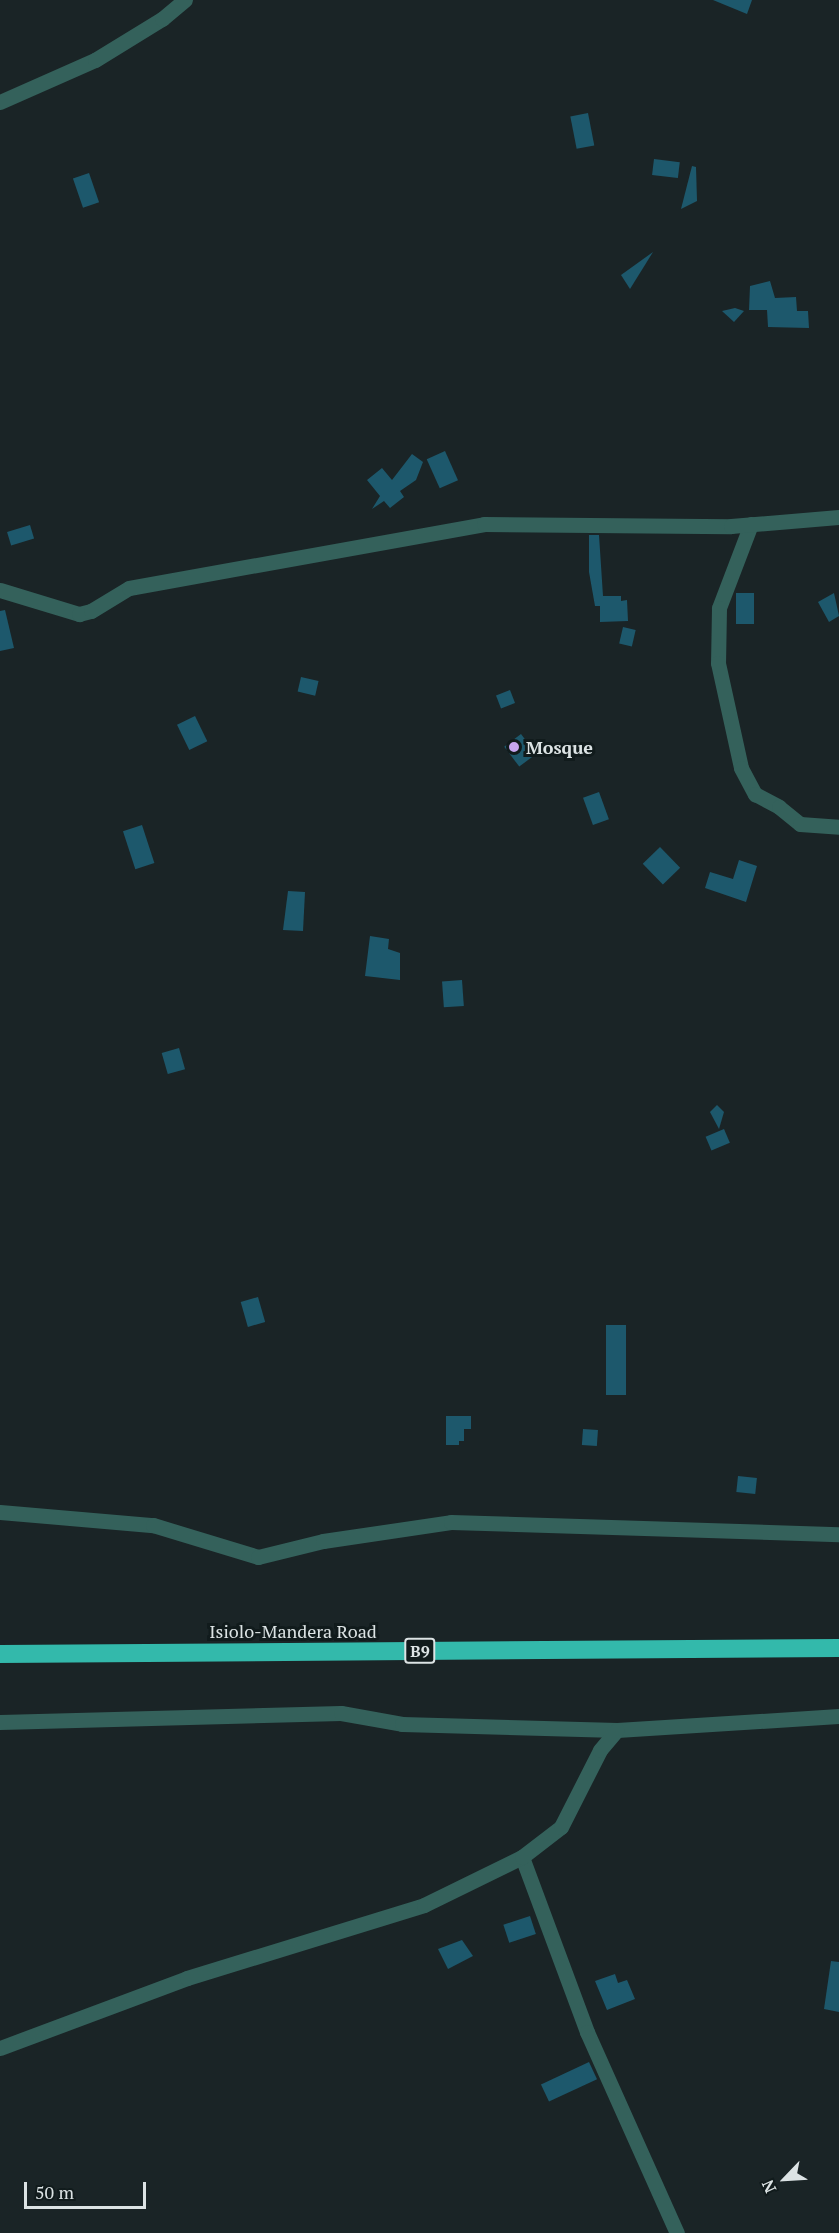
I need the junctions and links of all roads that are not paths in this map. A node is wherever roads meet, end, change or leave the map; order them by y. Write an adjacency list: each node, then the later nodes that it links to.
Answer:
1 (185, 0): 2 (street)
2 (0, 102)
3 (839, 517): 4 (street)
4 (751, 524): 5 (street); 6 (street)
5 (0, 590)
6 (839, 827)
7 (0, 1512): 8 (street)
8 (839, 1534)
9 (839, 1648): 10 (highway, Isiolo-Mandera Road / B9)
10 (0, 1654)
11 (839, 1716): 13 (street)
12 (0, 1722): 13 (street)
13 (616, 1730): 14 (street)
14 (522, 1857): 15 (street); 16 (street)
15 (0, 2048)
16 (677, 2233)

